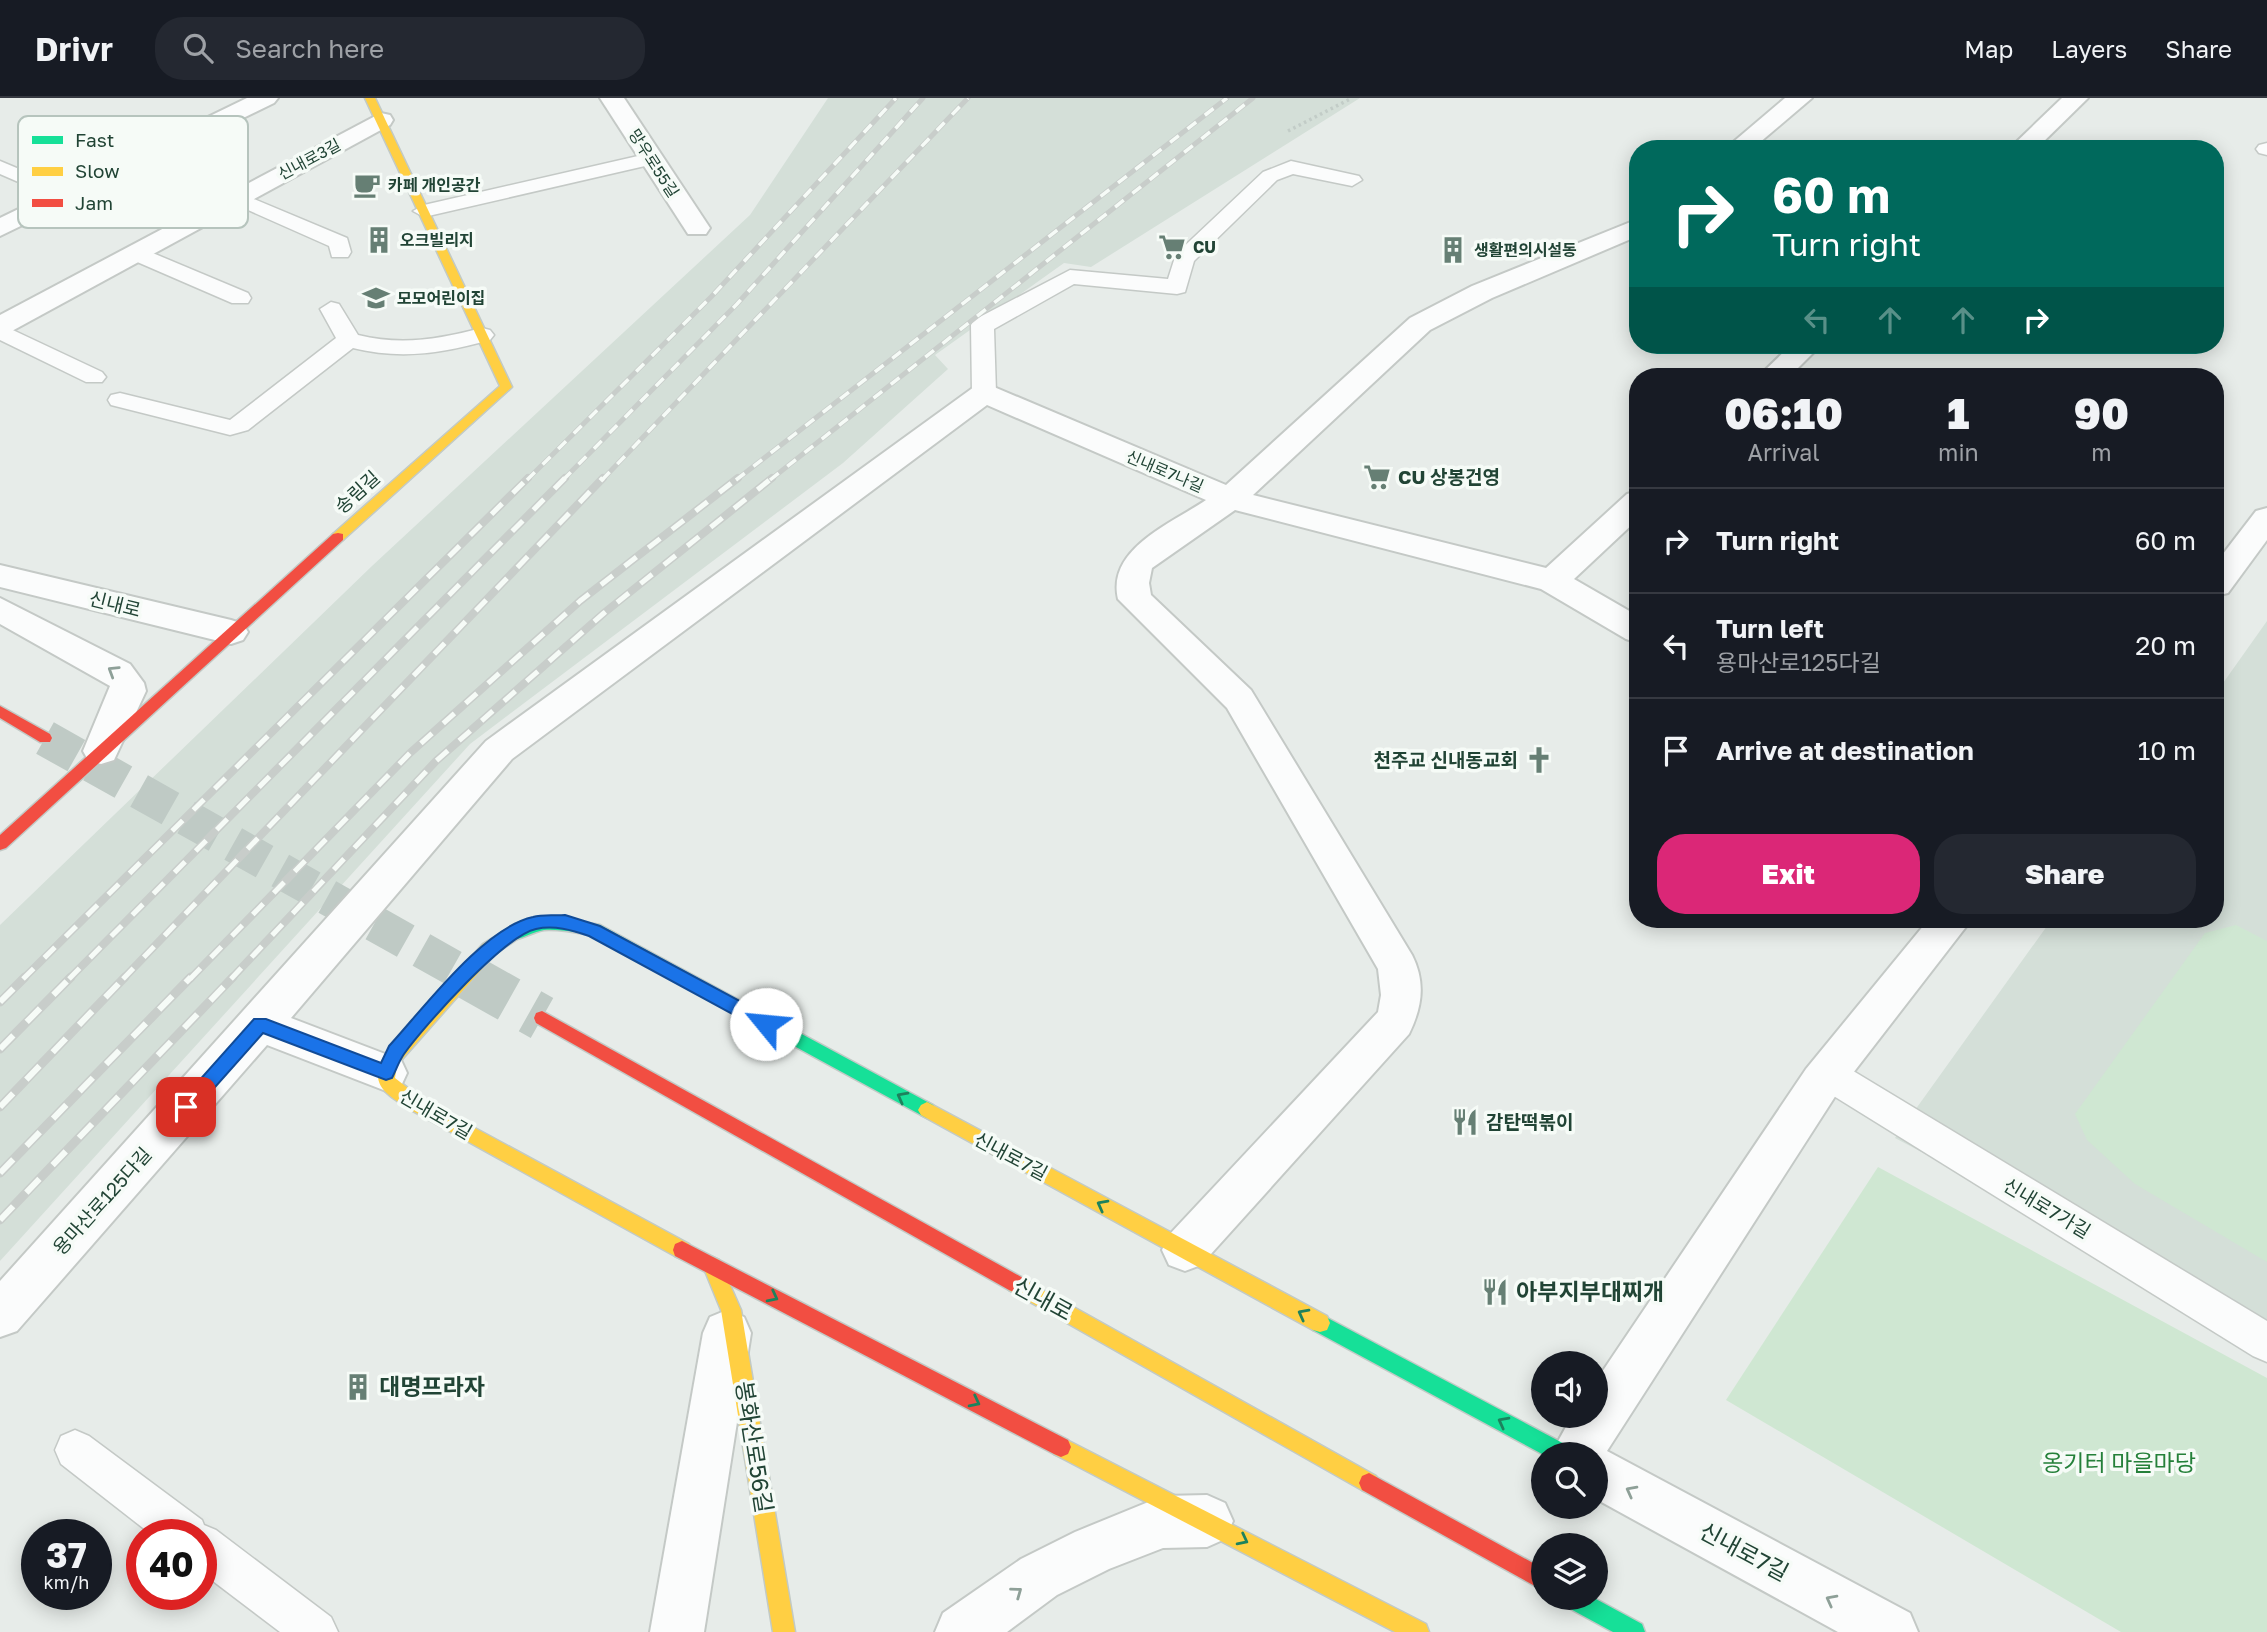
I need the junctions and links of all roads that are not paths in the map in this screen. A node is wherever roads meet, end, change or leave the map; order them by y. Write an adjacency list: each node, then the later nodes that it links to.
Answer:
1 (266, 98): 6 (street)
2 (612, 98): 9 (street, 망우로55길)
3 (1800, 98): 7 (street)
4 (2076, 98): 8 (street)
5 (375, 109): 13 (street, 신내로3길); 15 (street, 송림길)
6 (229, 116)
7 (1748, 140)
8 (2031, 140)
9 (651, 159): 15 (lane); 18 (street, 망우로55길)
10 (0, 167): 11 (lane)
11 (18, 175)
12 (1352, 180): 29 (lane)
13 (248, 191)
14 (248, 203): 21 (lane)
15 (424, 211): 26 (street, 송림길)
16 (18, 220): 19 (street)
17 (182, 228): 22 (street, 신내로3길)
18 (697, 228)
19 (0, 229)
20 (1629, 231): 31 (street)
21 (340, 252)
22 (136, 253): 23 (lane); 25 (street, 신내로3길)
23 (240, 299)
24 (331, 309): 27 (lane)
25 (0, 328): 28 (lane, 신내로3길)
26 (482, 335): 27 (lane); 39 (street, 송림길)
27 (349, 340): 30 (lane)
28 (94, 376)
29 (984, 393): 31 (street, 신내로7나길); 48 (street, 용마산로125다길)
30 (120, 400)
31 (1230, 499): 36 (street, 신내로7나길); 51 (street)
32 (1629, 510): 36 (street)
33 (2267, 518): 34 (street)
34 (2224, 566)
35 (0, 576): 39 (street, 신내로)
36 (1552, 581): 38 (street, 신내로7나길)
37 (0, 609): 42 (street, one-way to 37)
38 (1629, 626)
39 (231, 632): 42 (street, 송림길)
40 (0, 711): 41 (street)
41 (45, 738)
42 (101, 751): 43 (street, 송림길)
43 (61, 788): 44 (street); 45 (street, 송림길)
44 (0, 819)
45 (0, 844)
46 (1945, 928): 50 (street)
47 (542, 1018): 63 (street, 신내로)
48 (260, 1024): 49 (street); 54 (street, 용마산로125다길)
49 (386, 1073): 51 (street, 신내로7길, one-way to 49); 52 (street, 신내로7길)
50 (1828, 1074): 55 (lane, 신내로7가길); 57 (street)
51 (1185, 1250): 56 (street, 신내로7길, one-way to 51)
52 (712, 1266): 53 (street, 봉화산로56길); 61 (street, 신내로7길, one-way to 61)
53 (731, 1310): 66 (street); 67 (street, 봉화산로56길)
54 (0, 1315)
55 (2267, 1343)
56 (1541, 1442)
57 (1584, 1442)
58 (75, 1450): 60 (lane)
59 (1608, 1479): 71 (street, 신내로7길, one-way to 59)
60 (166, 1519)
61 (1207, 1521): 68 (street, one-way to 61); 69 (street, 신내로7길, one-way to 69)
62 (217, 1557): 65 (lane)
63 (1531, 1574)
64 (1595, 1610): 70 (street)
65 (316, 1632)
66 (677, 1632)
67 (784, 1632)
68 (962, 1632)
69 (1418, 1632)
70 (1634, 1632)
71 (1891, 1632)

